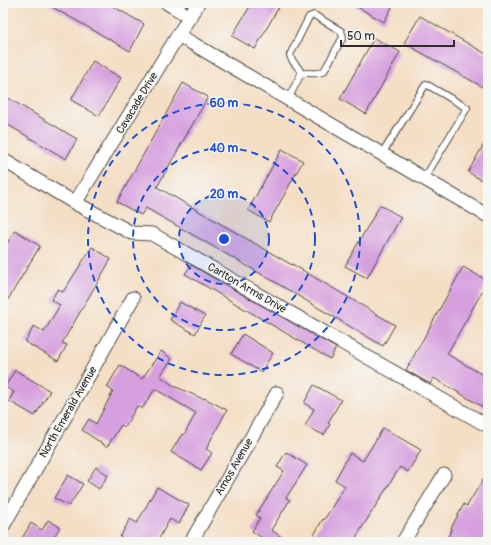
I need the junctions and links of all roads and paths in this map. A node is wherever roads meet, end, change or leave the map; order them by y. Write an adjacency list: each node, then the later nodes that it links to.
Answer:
1 (167, 3): 3 (street)
2 (198, 3): 3 (street, Cavacade Drive)
3 (190, 17): 4 (street, Cavacade Drive)
4 (178, 35): 6 (street); 10 (street, Cavacade Drive)
5 (301, 74): 5 (lane); 6 (lane)
6 (288, 99): 7 (street)
7 (382, 154): 9 (street); 9 (lane)
8 (3, 160): 10 (street, Carlton Arms Drive)
9 (424, 179): 11 (street)
10 (76, 203): 14 (street, Carlton Arms Drive)
11 (488, 216)
12 (134, 298): 16 (street, North Emerald Avenue)
13 (277, 393): 17 (street, Amos Avenue)
14 (488, 426)
15 (444, 475): 18 (street)
16 (3, 526)
17 (191, 542)
18 (404, 542)

